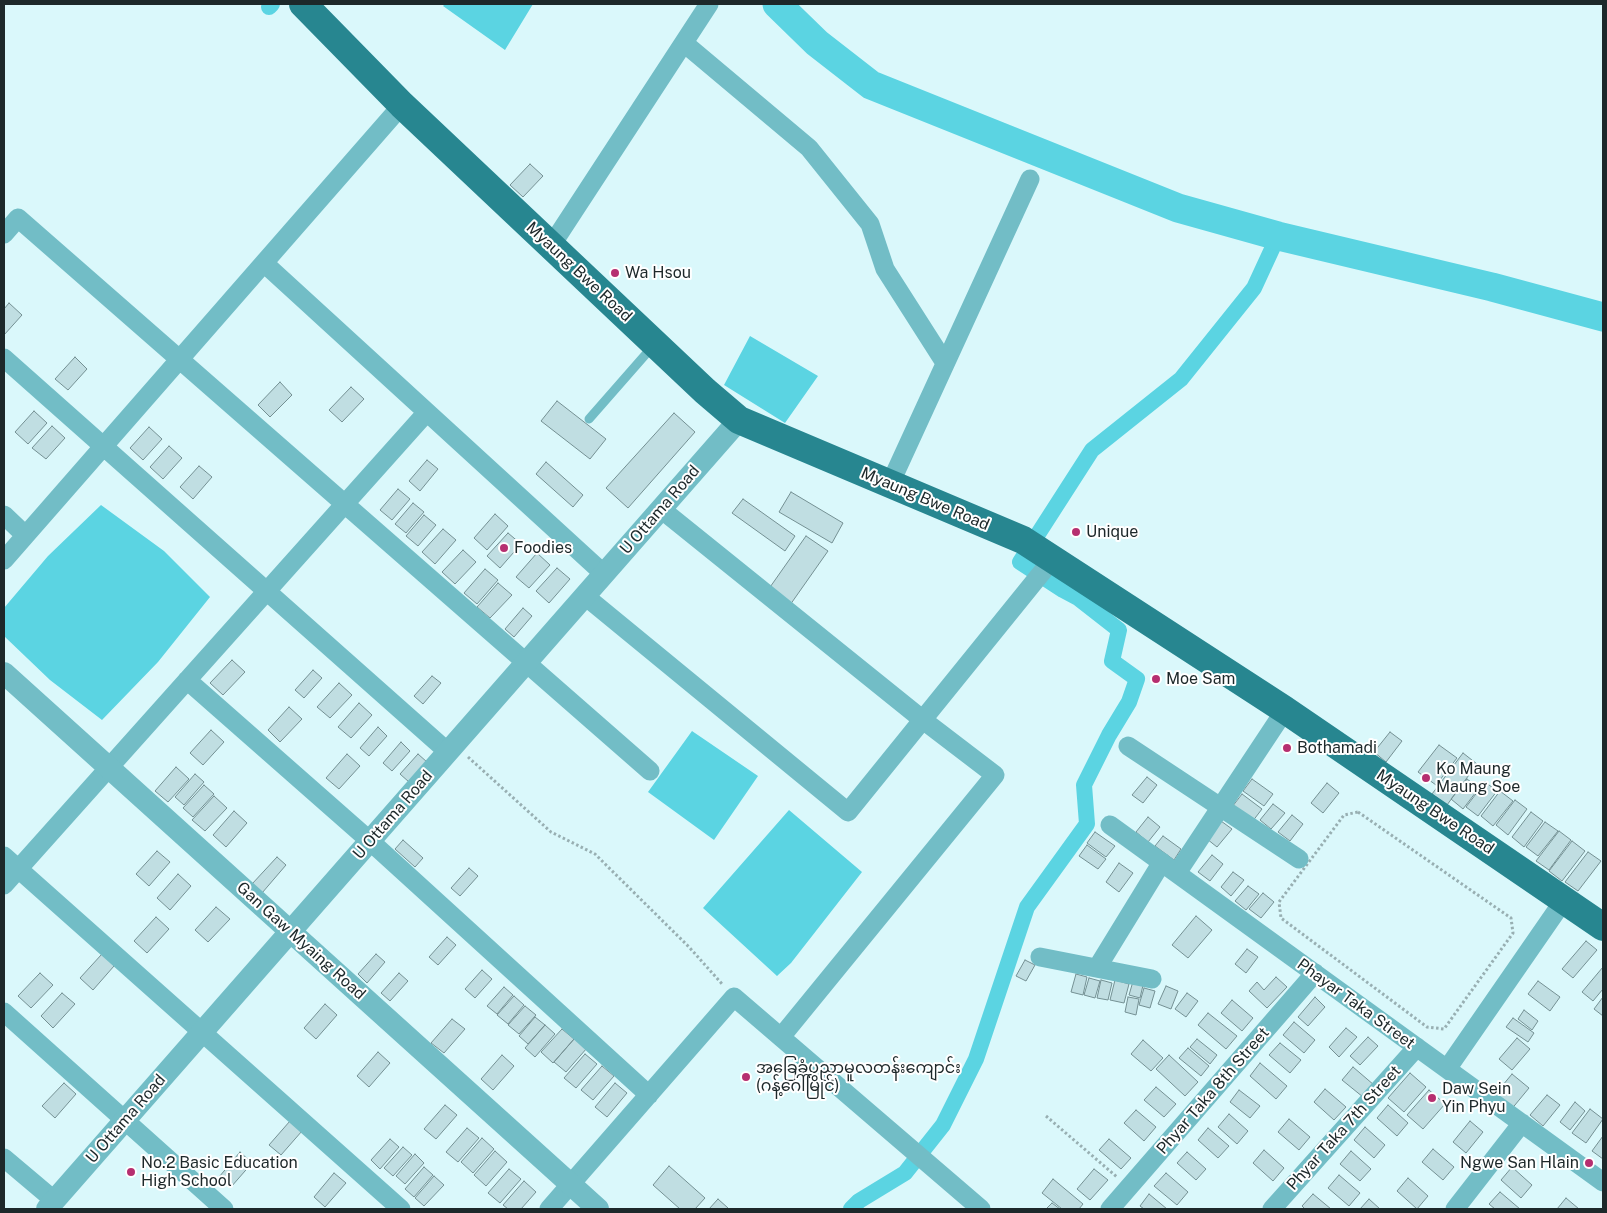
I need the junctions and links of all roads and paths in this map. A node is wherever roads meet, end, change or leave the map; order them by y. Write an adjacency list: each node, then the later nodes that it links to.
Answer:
1 (303, 4): 4 (main road, Myaung Bwe Road)
2 (709, 4): 3 (street)
3 (684, 43): 7 (street); 12 (street)
4 (402, 105): 7 (main road, Myaung Bwe Road); 8 (street)
5 (1030, 179): 12 (street)
6 (4, 234): 11 (street)
7 (552, 246): 9 (main road, Myaung Bwe Road)
8 (264, 263): 11 (street); 13 (street)
9 (655, 344): 14 (lane); 15 (main road, Myaung Bwe Road)
10 (4, 358): 16 (street)
11 (180, 359): 16 (street); 18 (street)
12 (945, 363): 17 (street)
13 (427, 412): 18 (street); 24 (street)
14 (589, 419)
15 (739, 420): 17 (main road, Myaung Bwe Road); 19 (street, U Ottama Road)
16 (103, 446): 21 (street); 25 (street)
17 (890, 484): 23 (main road, Myaung Bwe Road)
18 (345, 504): 25 (street); 27 (street)
19 (661, 510): 24 (street, U Ottama Road); 31 (street)
20 (4, 516): 21 (street)
21 (25, 535): 22 (street)
22 (4, 560)
23 (1038, 560): 30 (main road, Myaung Bwe Road); 31 (street)
24 (604, 574): 26 (street, U Ottama Road)
25 (266, 591): 29 (street); 33 (street)
26 (585, 596): 27 (street, U Ottama Road); 31 (street)
27 (526, 663): 33 (street, U Ottama Road); 35 (street)
28 (4, 673): 34 (street, Gan Gaw Myaing Road)
29 (187, 680): 34 (street); 38 (street)
30 (1285, 710): 36 (street); 45 (main road, Myaung Bwe Road)
31 (923, 720): 56 (street)
32 (1128, 746): 36 (street)
33 (451, 749): 38 (street, U Ottama Road); 53 (path)
34 (109, 768): 42 (street); 48 (street, Gan Gaw Myaing Road)
35 (650, 771)
36 (1221, 807): 40 (street); 43 (street)
37 (1110, 825): 41 (street, Phayar Taka Street)
38 (370, 841): 48 (street, U Ottama Road); 59 (street)
39 (4, 856): 42 (street)
40 (1299, 859)
41 (1162, 862): 43 (street, Phayar Taka Street); 50 (street)
42 (18, 869): 44 (street); 55 (street)
43 (1177, 874): 51 (street, Phayar Taka Street)
44 (4, 885)
45 (1564, 900): 47 (main road, Myaung Bwe Road); 58 (street)
46 (1281, 918): 46 (path)
47 (1603, 927)
48 (291, 932): 55 (street, U Ottama Road); 65 (street, Gan Gaw Myaing Road)
49 (1040, 957): 50 (street)
50 (1097, 968): 52 (street)
51 (1315, 973): 57 (street, Phayar Taka Street); 66 (street, Phyar Taka 8th Street)
52 (1152, 979)
53 (734, 997): 56 (street); 59 (street)
54 (4, 1012): 61 (street)
55 (202, 1033): 61 (street, U Ottama Road); 69 (street)
56 (781, 1037): 72 (street)
57 (1416, 1047): 58 (street, Phayar Taka Street); 74 (street, Phyar Taka 7th Street)
58 (1447, 1069): 62 (street, Phayar Taka Street)
59 (649, 1096): 65 (street)
60 (1046, 1116): 66 (path)
61 (126, 1120): 67 (street, U Ottama Road); 68 (street)
62 (1522, 1123): 64 (street, Phayar Taka Street); 75 (street)
63 (4, 1158): 67 (street)
64 (1603, 1182)
65 (571, 1184): 70 (street); 71 (street, Gan Gaw Myaing Road)
66 (1129, 1188): 73 (street, Phyar Taka 8th Street)
67 (51, 1205)
68 (224, 1209)
69 (401, 1209)
70 (549, 1209)
71 (598, 1209)
72 (981, 1209)
73 (1110, 1209)
74 (1272, 1209)
75 (1455, 1209)

